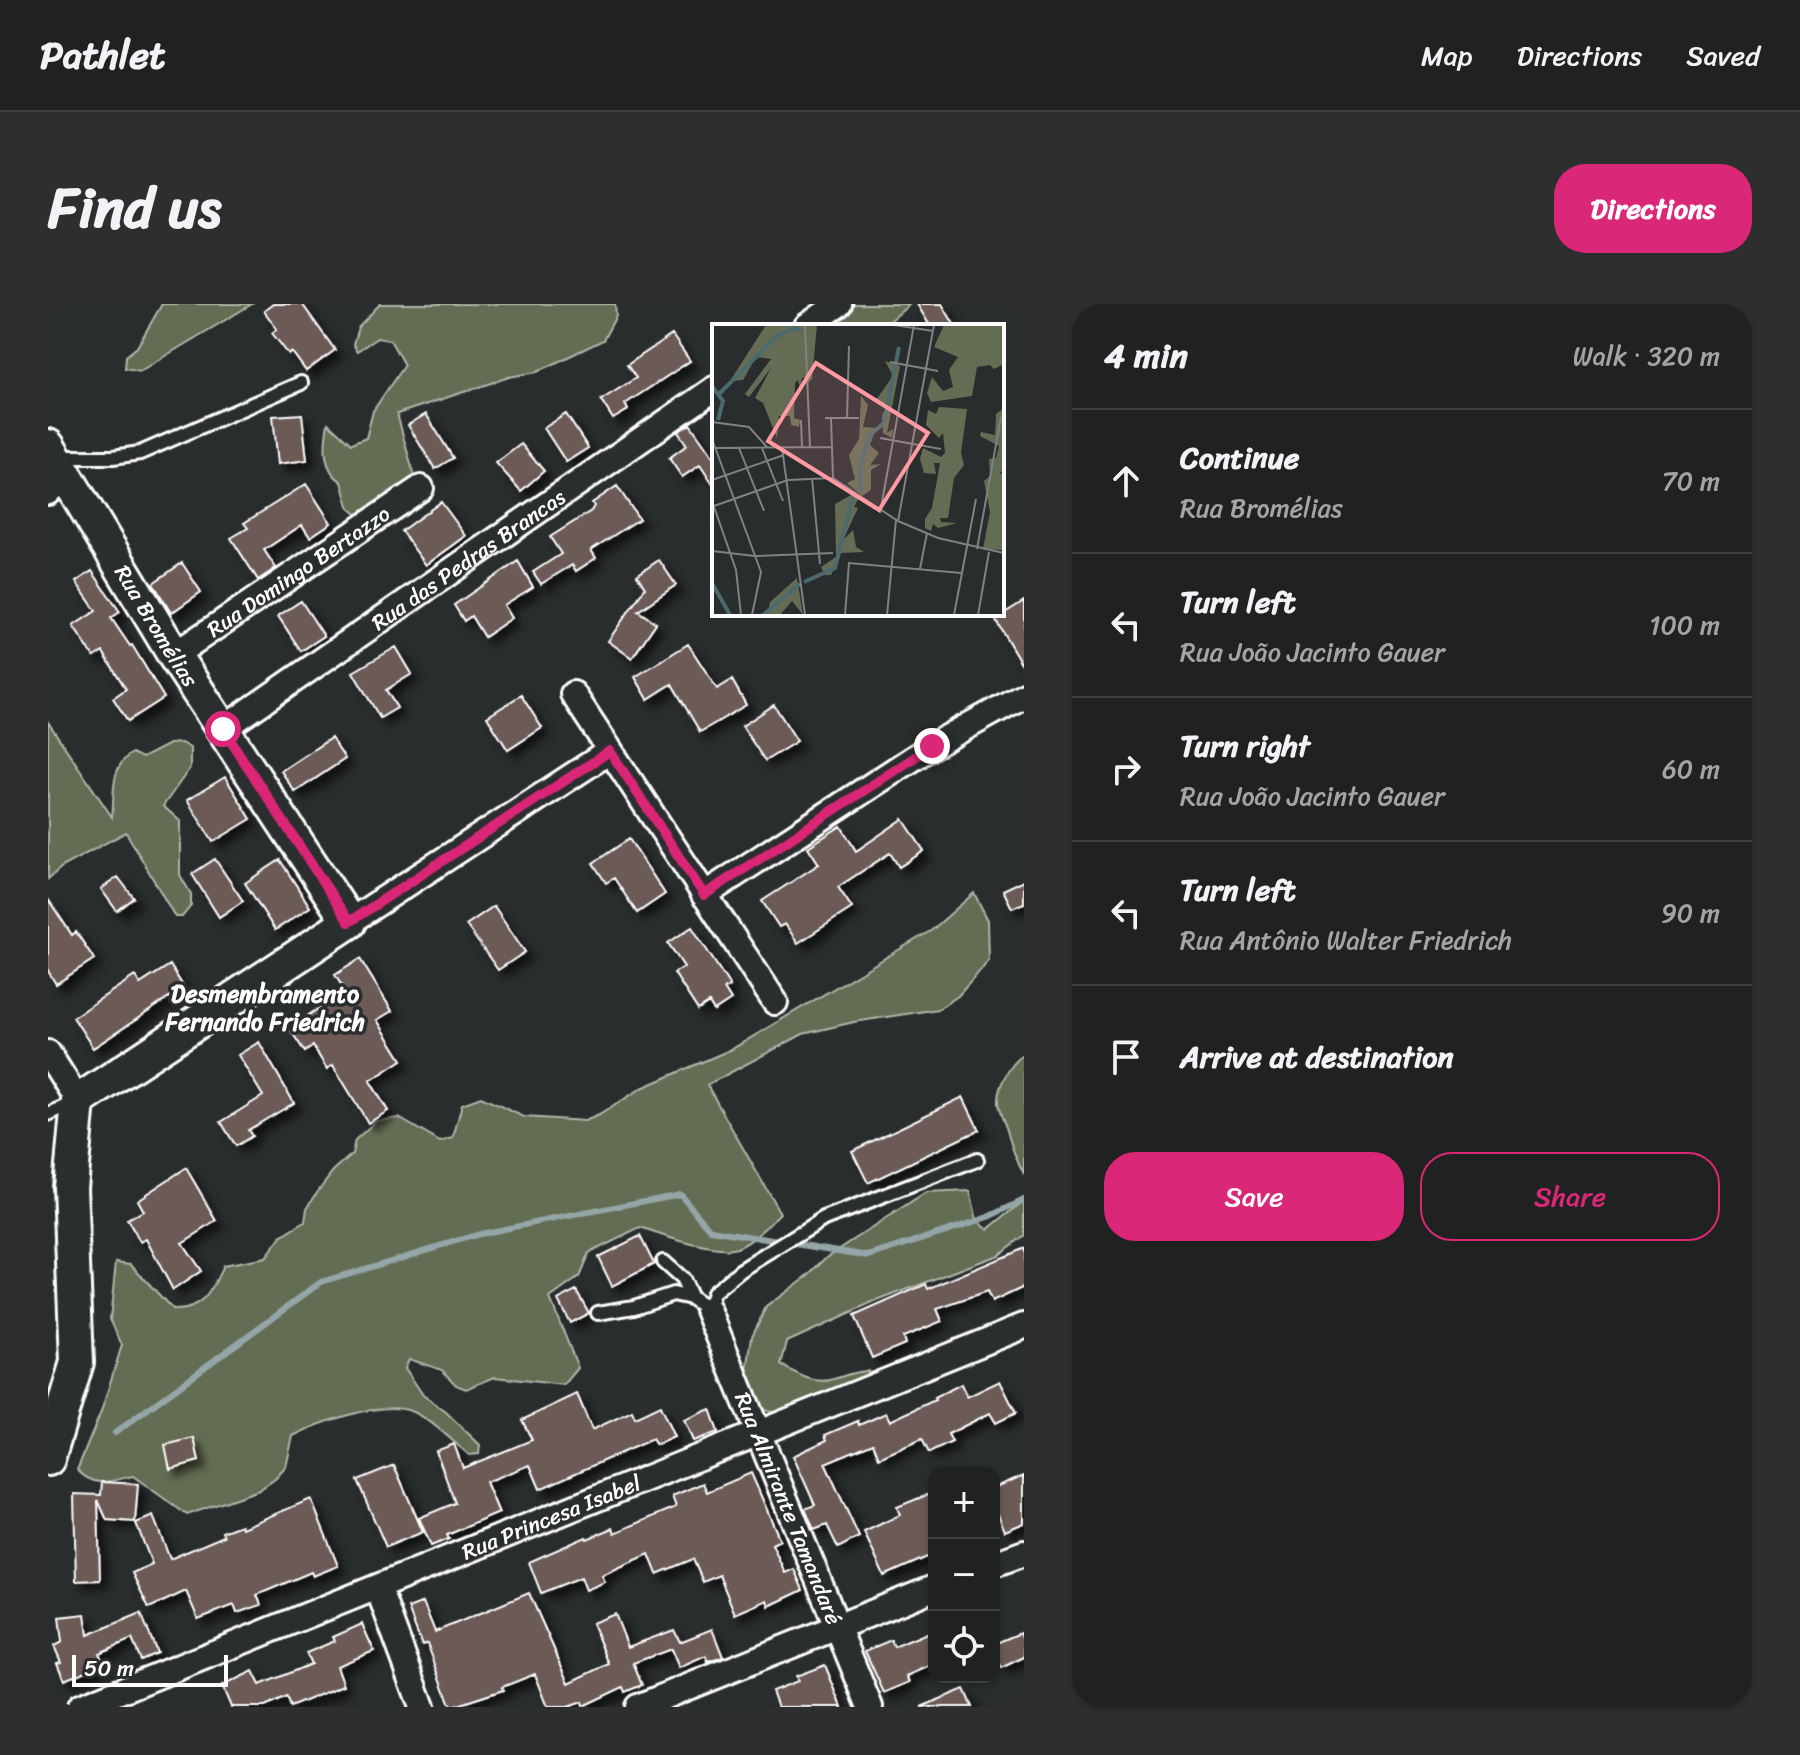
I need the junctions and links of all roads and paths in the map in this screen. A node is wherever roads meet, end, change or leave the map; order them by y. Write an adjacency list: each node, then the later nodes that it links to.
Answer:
1 (839, 304): 2 (street)
2 (810, 324)
3 (301, 383): 5 (lane)
4 (712, 390): 10 (street, Rua das Pedras Brancas)
5 (54, 467): 7 (street, Rua Bromélias)
6 (421, 488): 7 (street, Rua Domingo Bertazzo)
7 (174, 655): 10 (street, Rua Bromélias)
8 (573, 694): 11 (street)
9 (1024, 695): 12 (street)
10 (223, 729): 13 (street, Rua Bromélias)
11 (610, 751): 12 (street); 13 (street)
12 (704, 895): 14 (street)
13 (349, 922): 16 (street)
14 (775, 1002)
15 (48, 1053): 16 (street)
16 (78, 1101): 17 (lane); 24 (street)
17 (48, 1114)
18 (977, 1160): 20 (lane)
19 (663, 1262): 20 (lane)
20 (700, 1304): 21 (lane); 23 (street, Rua Almirante Tamandaré)
21 (598, 1313)
22 (1024, 1326): 23 (street, Rua Princesa Isabel)
23 (756, 1433): 27 (street, Rua Princesa Isabel); 29 (street, Rua Almirante Tamandaré)
24 (48, 1459)
25 (1024, 1553): 26 (street)
26 (1000, 1562)
27 (378, 1588): 30 (street, Rua Princesa Isabel); 31 (street)
28 (928, 1590): 29 (street)
29 (837, 1627): 32 (street); 33 (street, Rua Almirante Tamandaré)
30 (80, 1707)
31 (422, 1707)
32 (638, 1707)
33 (870, 1707)

